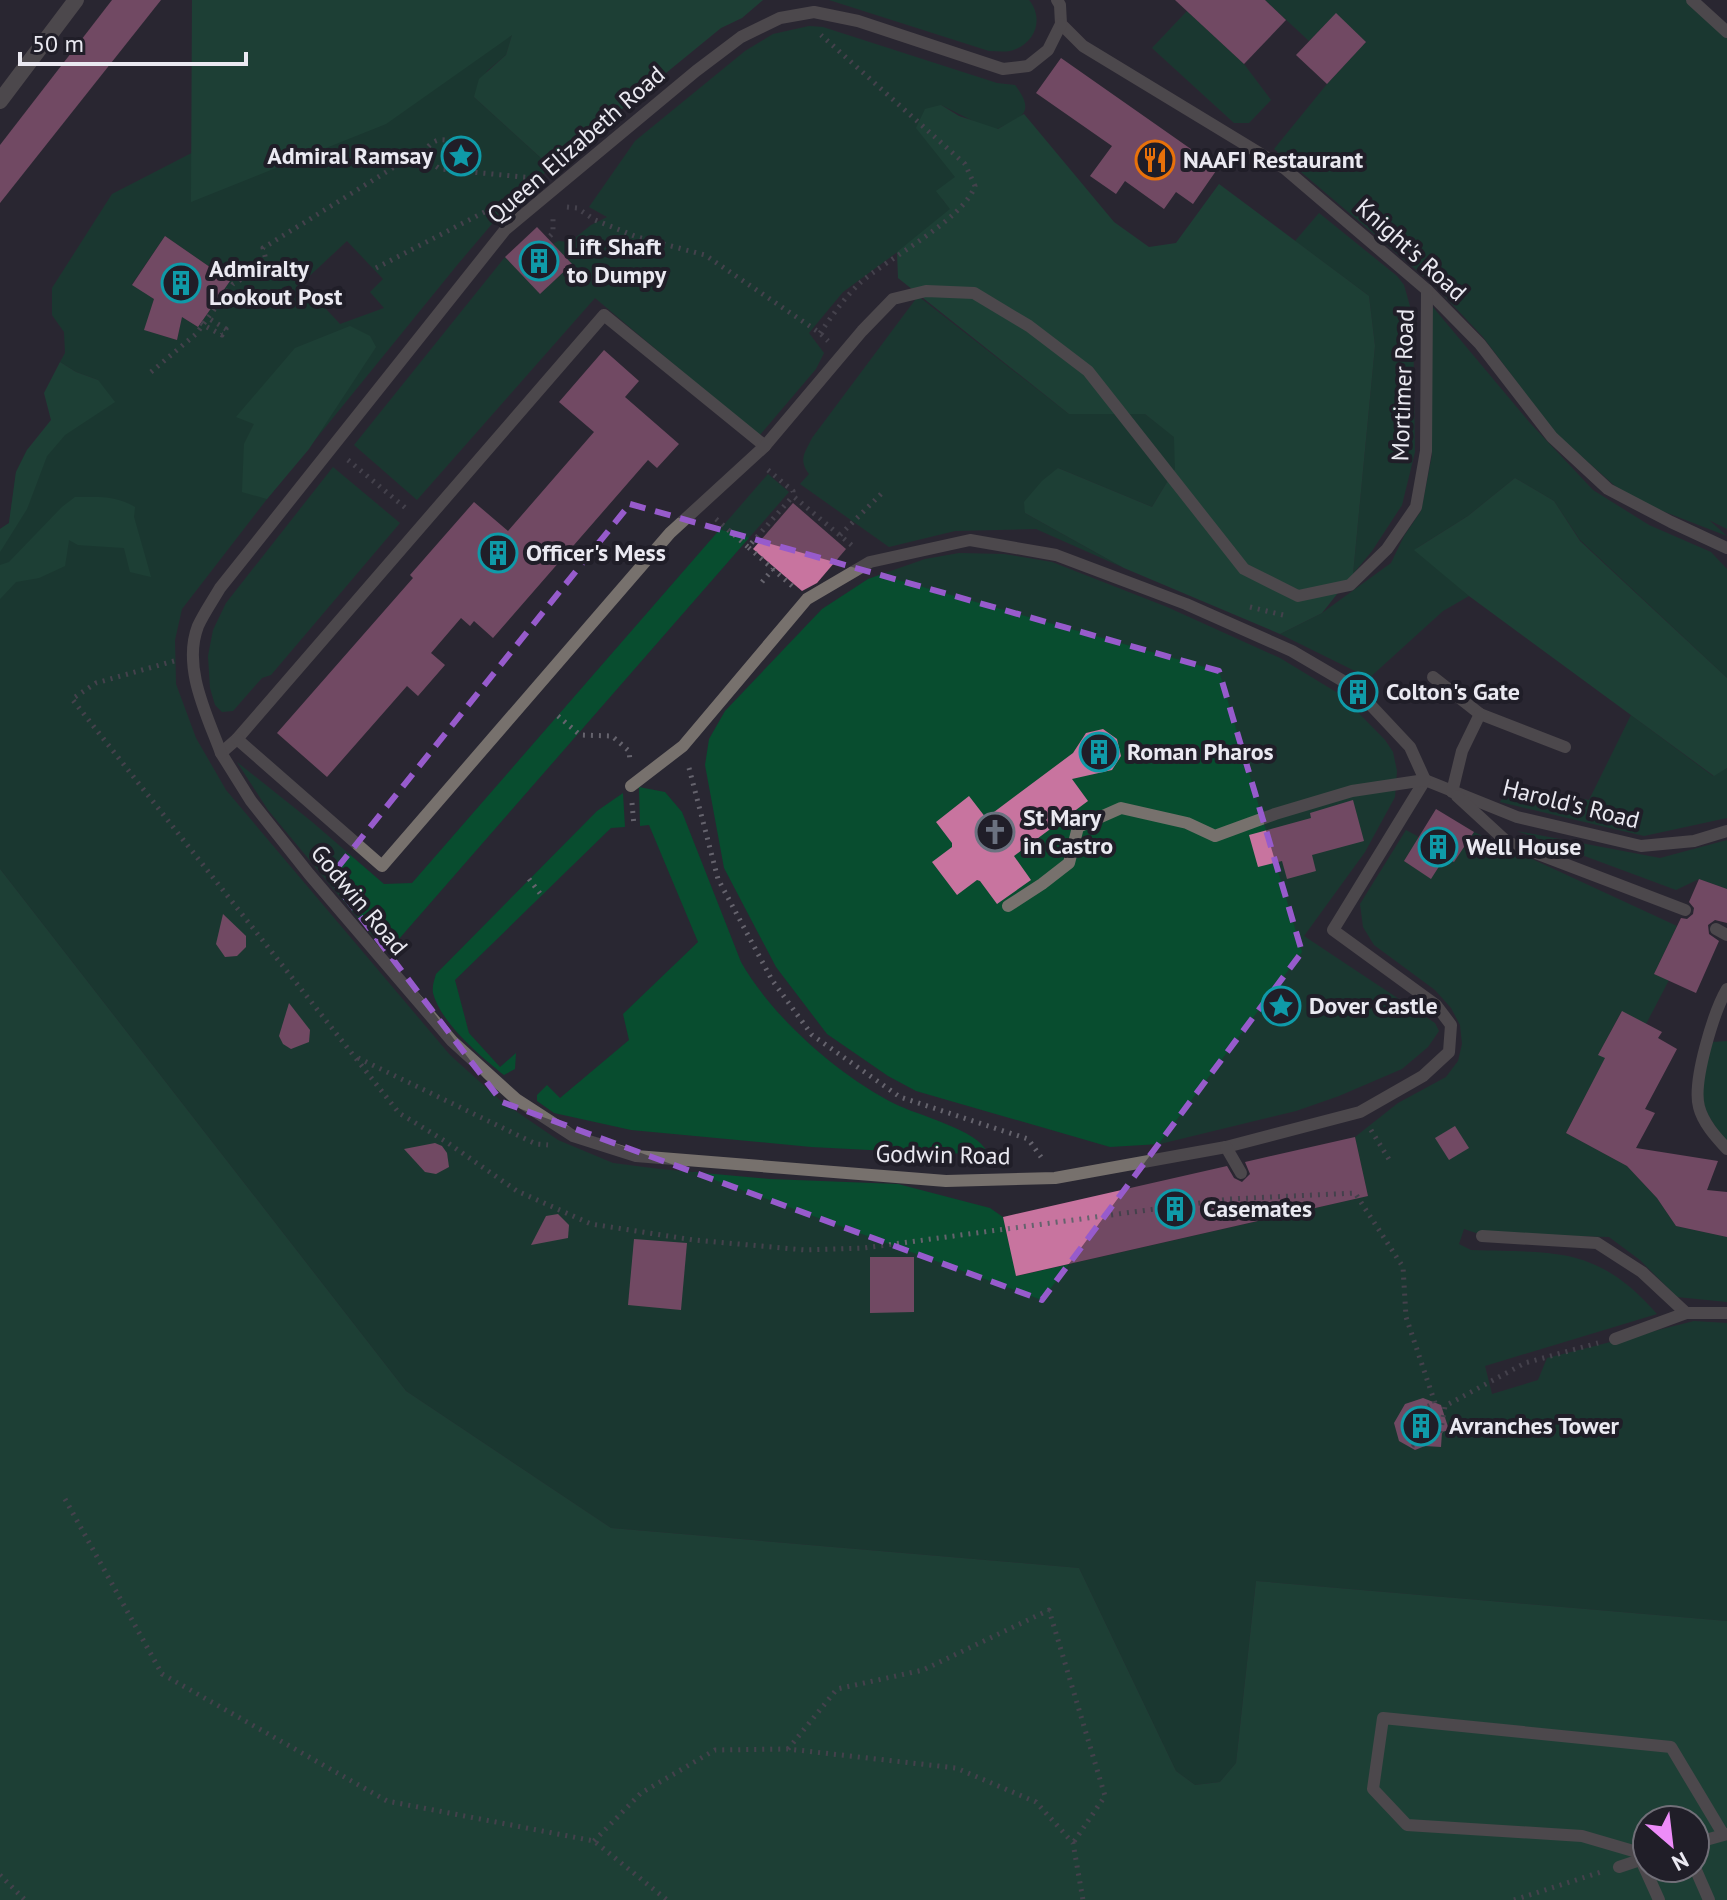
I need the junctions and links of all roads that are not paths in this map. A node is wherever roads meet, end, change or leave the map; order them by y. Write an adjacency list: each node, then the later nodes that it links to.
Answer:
1 (76, 0): 6 (street)
2 (1057, 0): 4 (lane)
3 (1692, 0): 5 (lane)
4 (1061, 24): 7 (lane, Knight's Road); 14 (lane, Queen Elizabeth Road)
5 (1727, 32)
6 (0, 101)
7 (1427, 290): 8 (lane, Mortimer Road); 9 (lane, Knight's Road)
8 (765, 446): 12 (lane, Mortimer Road); 12 (lane)
9 (1727, 548)
10 (1433, 677): 11 (lane)
11 (1480, 714): 13 (lane); 17 (lane)
12 (237, 739): 14 (lane)
13 (1565, 747)
14 (221, 753): 22 (lane, Godwin Road)
15 (1425, 780): 16 (lane); 17 (lane); 19 (lane); 22 (lane, Godwin Road)
16 (631, 786)
17 (1452, 792): 18 (lane, Harold's Road); 20 (lane)
18 (1727, 831)
19 (1008, 906)
20 (1685, 910)
21 (1727, 989): 23 (lane)
22 (1226, 1147): 24 (lane)
23 (1727, 1149)
24 (1241, 1173)
25 (1482, 1236): 26 (lane)
26 (1686, 1313): 27 (lane); 28 (lane)
27 (1727, 1313)
28 (1615, 1339)
29 (1706, 1804): 32 (lane)
30 (1711, 1811): 31 (lane)
31 (1725, 1834)
32 (1631, 1852)
33 (1631, 1862): 34 (lane)
34 (1619, 1867)

